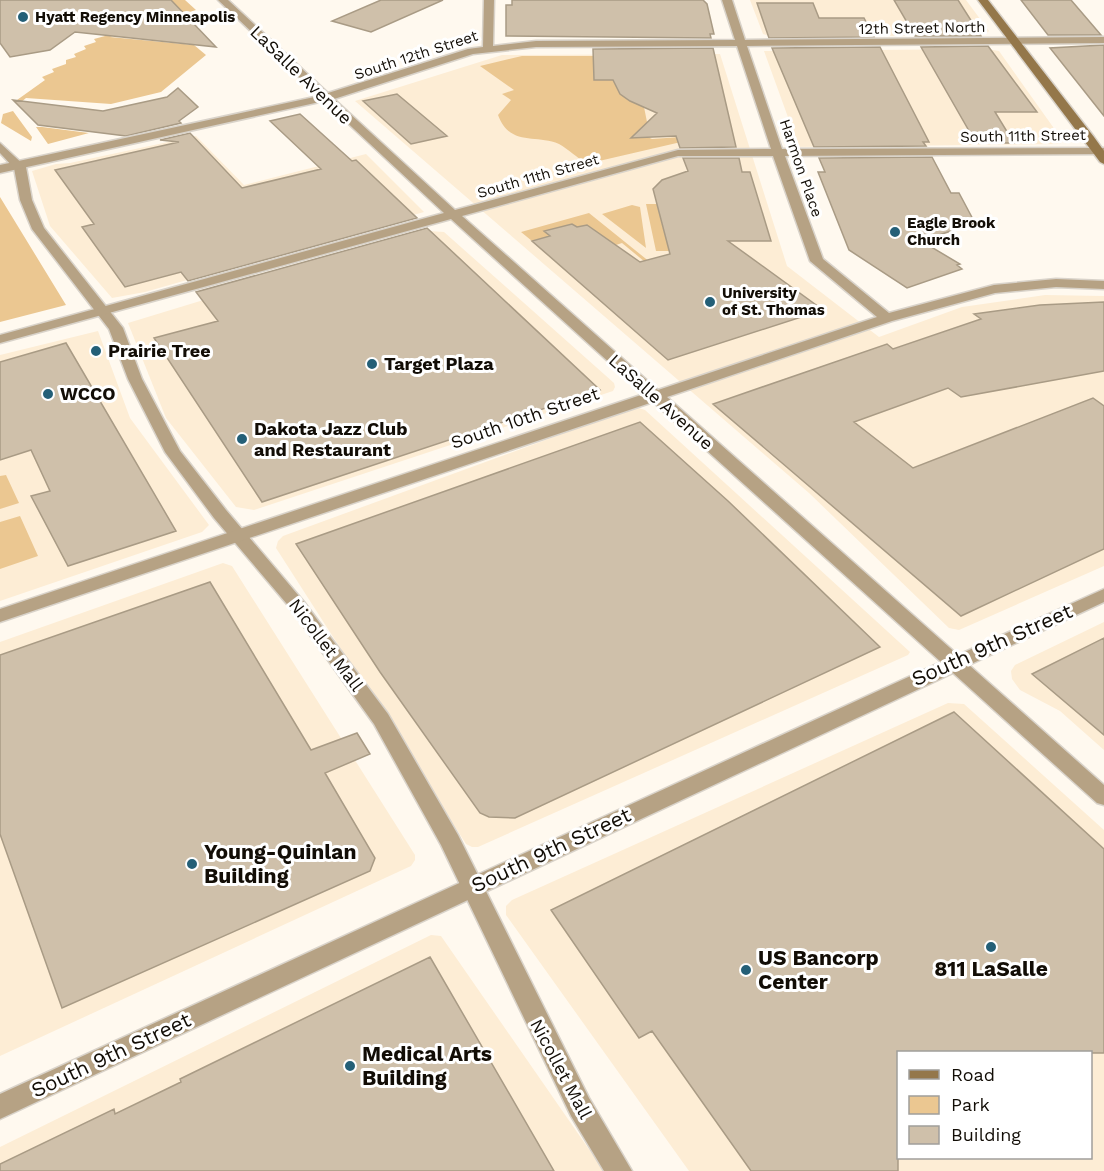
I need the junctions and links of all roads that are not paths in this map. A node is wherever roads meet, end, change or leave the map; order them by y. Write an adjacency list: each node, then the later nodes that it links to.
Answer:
1 (224, 0): 9 (street, LaSalle Avenue)
2 (489, 0): 8 (street)
3 (727, 0): 7 (street, Harmon Place)
4 (983, 0): 6 (main road)
5 (1104, 40): 6 (street, 12th Street North)
6 (1013, 42): 7 (street, 12th Street North); 12 (main road)
7 (741, 44): 8 (street, South 12th Street); 11 (street, Harmon Place)
8 (488, 48): 9 (street, South 12th Street)
9 (325, 98): 13 (street, South 12th Street); 14 (street, LaSalle Avenue)
10 (0, 146): 13 (street)
11 (778, 154): 12 (street, South 11th Street); 14 (street, South 11th Street); 17 (street, Harmon Place)
12 (1102, 154)
13 (9, 167): 16 (street, Nicollet Mall)
14 (454, 216): 16 (street, South 11th Street); 19 (street, LaSalle Avenue)
15 (1104, 285): 17 (street, South 10th Street)
16 (105, 311): 18 (street, South 11th Street); 20 (street, Nicollet Mall)
17 (887, 318): 19 (street, South 10th Street)
18 (0, 339)
19 (654, 396): 20 (street, South 10th Street); 23 (street, LaSalle Avenue)
20 (238, 536): 22 (street, South 10th Street); 25 (street, Nicollet Mall)
21 (1104, 595): 23 (street, South 9th Street)
22 (0, 616)
23 (952, 663): 24 (street, LaSalle Avenue); 25 (street, South 9th Street)
24 (1104, 797)
25 (471, 886): 26 (street, South 9th Street); 27 (street, Nicollet Mall)
26 (0, 1107)
27 (619, 1171)

